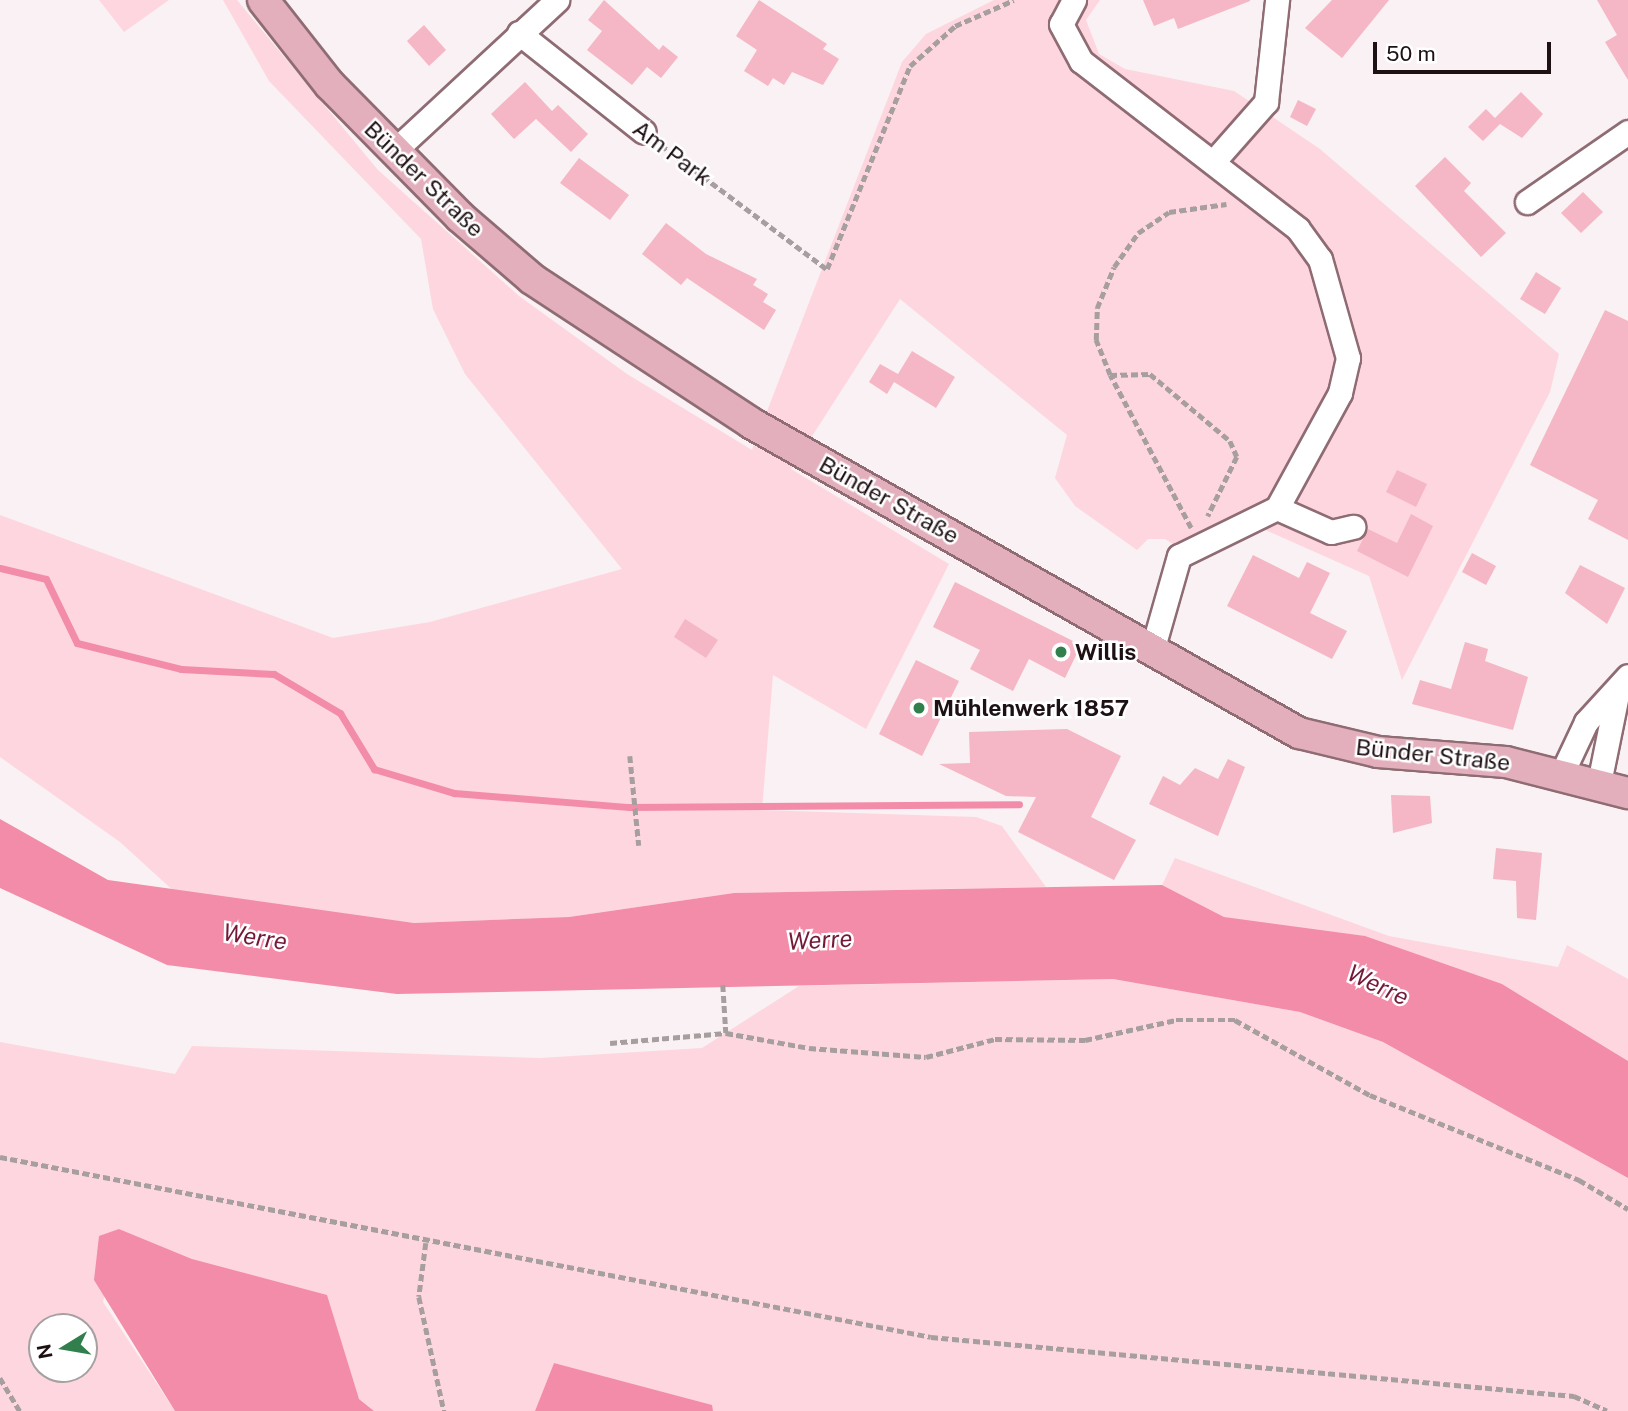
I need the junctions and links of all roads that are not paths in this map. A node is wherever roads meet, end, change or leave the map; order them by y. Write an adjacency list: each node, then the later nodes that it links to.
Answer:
1 (263, 0): 8 (main road, Bünder Straße)
2 (557, 0): 5 (street)
3 (1074, 0): 9 (street)
4 (1277, 0): 9 (street)
5 (519, 33): 6 (street, Am Park); 8 (street)
6 (643, 132)
7 (1628, 132): 10 (street)
8 (393, 152): 13 (main road, Bünder Straße)
9 (1214, 161): 11 (street)
10 (1527, 202)
11 (1277, 508): 12 (street); 13 (street)
12 (1353, 527)
13 (1153, 648): 15 (main road, Bünder Straße)
14 (1623, 683): 15 (street); 16 (street)
15 (1562, 773): 16 (main road, Bünder Straße)
16 (1599, 782): 17 (main road, Bünder Straße)
17 (1628, 793)

